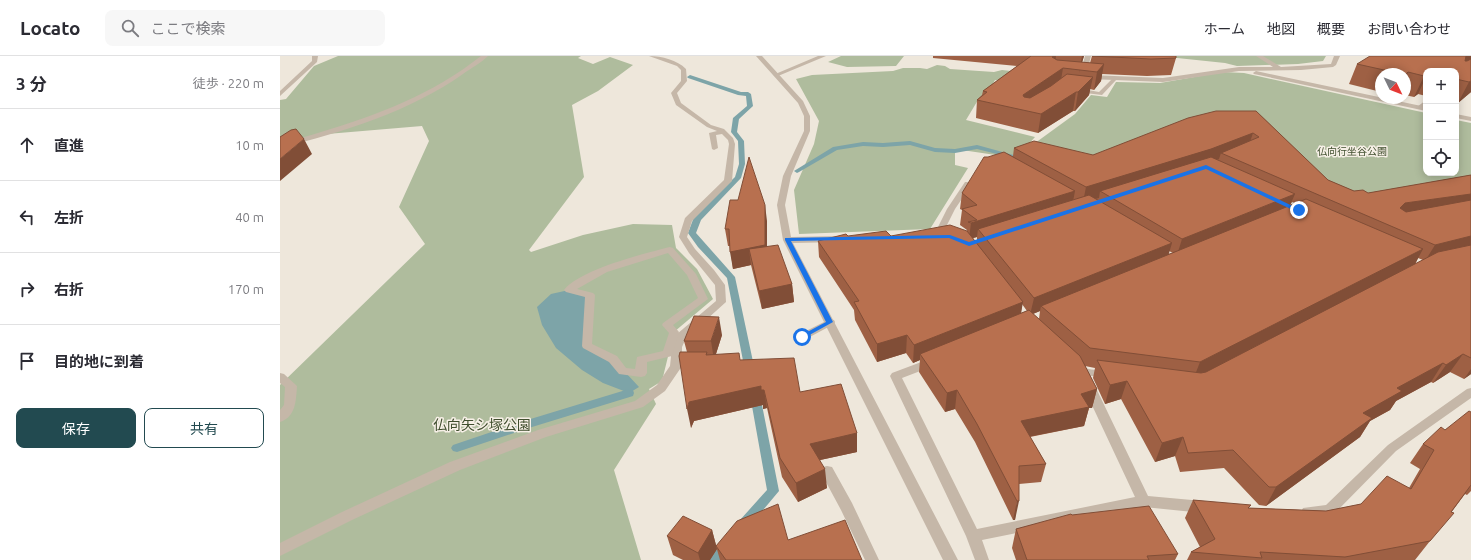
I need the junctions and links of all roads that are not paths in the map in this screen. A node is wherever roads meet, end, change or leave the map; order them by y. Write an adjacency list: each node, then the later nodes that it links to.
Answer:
1 (315, 56): 16 (street)
2 (484, 56): 23 (street)
3 (652, 56): 22 (street)
4 (759, 56): 11 (street)
5 (822, 56): 11 (street)
6 (1088, 56): 13 (street)
7 (1259, 56): 9 (street)
8 (1337, 56): 9 (street)
9 (1279, 68): 10 (street)
10 (1239, 69): 14 (street); 18 (street)
11 (776, 75): 29 (street)
12 (1076, 76): 13 (street)
13 (1083, 76): 14 (street)
14 (1114, 79): 15 (street)
15 (1070, 89)
16 (280, 94)
17 (1424, 104): 18 (street)
18 (1419, 108): 19 (street)
19 (1423, 109)
20 (1459, 117): 21 (street)
21 (1471, 119)
22 (724, 132): 24 (street); 35 (street)
23 (284, 145): 25 (street)
24 (714, 148)
25 (280, 149)
26 (971, 179): 27 (street)
27 (950, 237)
28 (850, 238): 29 (street)
29 (788, 240): 31 (street)
30 (577, 283): 30 (street)
31 (830, 322): 32 (street); 49 (street)
32 (802, 337)
33 (1066, 357): 37 (street)
34 (941, 358): 46 (street)
35 (676, 365): 36 (street); 47 (street)
36 (690, 365)
37 (1082, 371): 38 (street); 43 (street)
38 (1120, 376)
39 (280, 377): 41 (street)
40 (1471, 392): 45 (street)
41 (280, 418)
42 (826, 471): 48 (street)
43 (1144, 501): 44 (street); 46 (street)
44 (1212, 508)
45 (1294, 514)
46 (973, 536): 50 (street)
47 (280, 550)
48 (872, 560)
49 (951, 560)
50 (982, 560)

